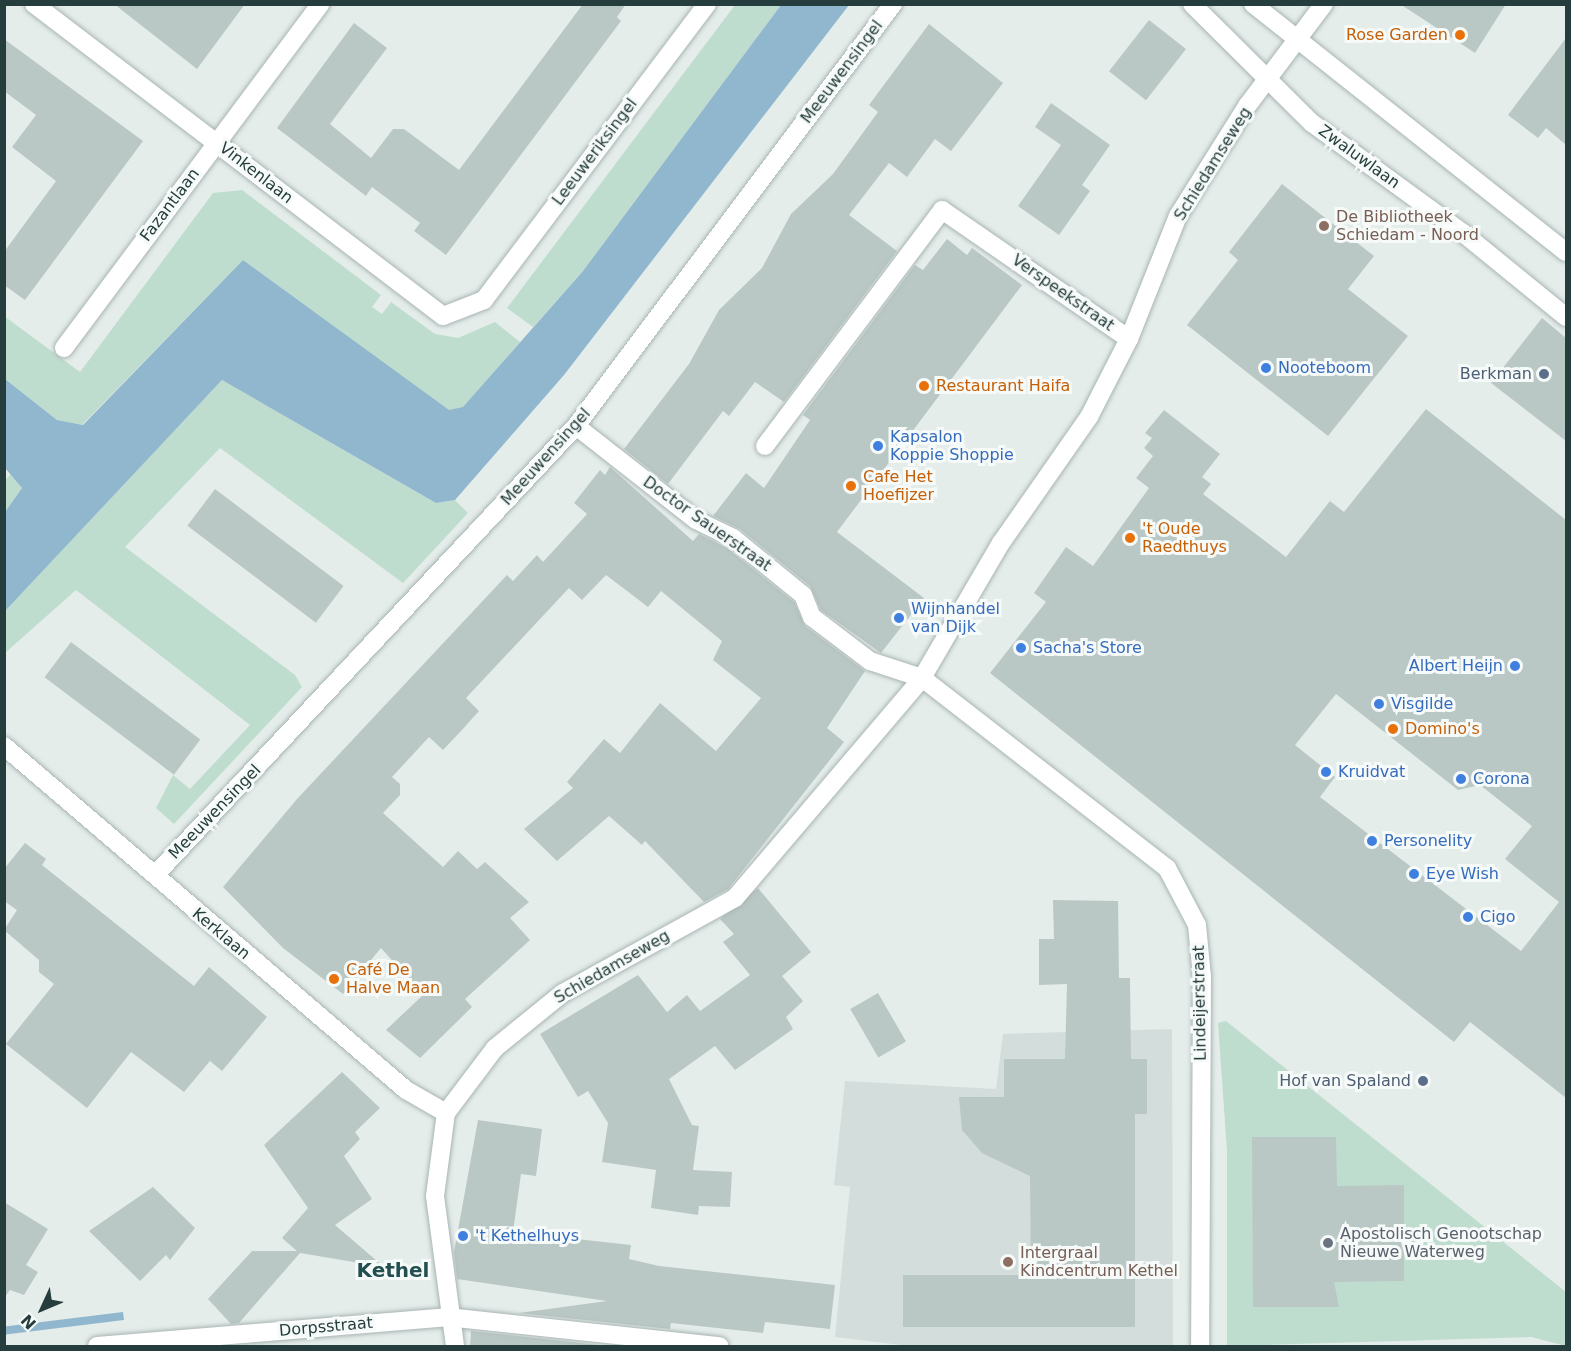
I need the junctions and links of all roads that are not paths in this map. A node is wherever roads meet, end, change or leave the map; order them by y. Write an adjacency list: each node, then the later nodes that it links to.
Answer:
1 (34, 4): 10 (street, Vinkenlaan)
2 (320, 4): 10 (street, Fazantlaan)
3 (707, 4): 12 (street, Leeuweriksingel)
4 (893, 4): 16 (street, Meeuwensingel)
5 (1192, 4): 9 (street, Zwaluwlaan)
6 (1252, 4): 8 (street)
7 (1324, 4): 8 (street, Schiedamseweg)
8 (1299, 38): 9 (street, Schiedamseweg); 11 (street)
9 (1267, 81): 13 (street, Zwaluwlaan); 14 (street, Schiedamseweg)
10 (217, 142): 12 (street, Vinkenlaan); 15 (street, Fazantlaan)
11 (1566, 252)
12 (484, 300)
13 (1566, 317)
14 (1129, 339): 17 (street, Verspeekstraat); 18 (street, Verspeekstraat)
15 (64, 348)
16 (576, 426): 18 (street, Doctor Sauerstraat); 20 (street, Meeuwensingel)
17 (765, 446)
18 (922, 678): 21 (street, Schiedamseweg); 26 (street, Lindeijerstraat)
19 (4, 746): 20 (street, Kerklaan)
20 (157, 873): 21 (street, Kerklaan)
21 (446, 1113): 22 (street, Schiedamseweg)
22 (447, 1317): 23 (street, Dorpsstraat); 24 (street, Schiedamseweg); 25 (street, Dorpsstraat)
23 (97, 1347)
24 (455, 1347)
25 (719, 1347)
26 (1200, 1347)

